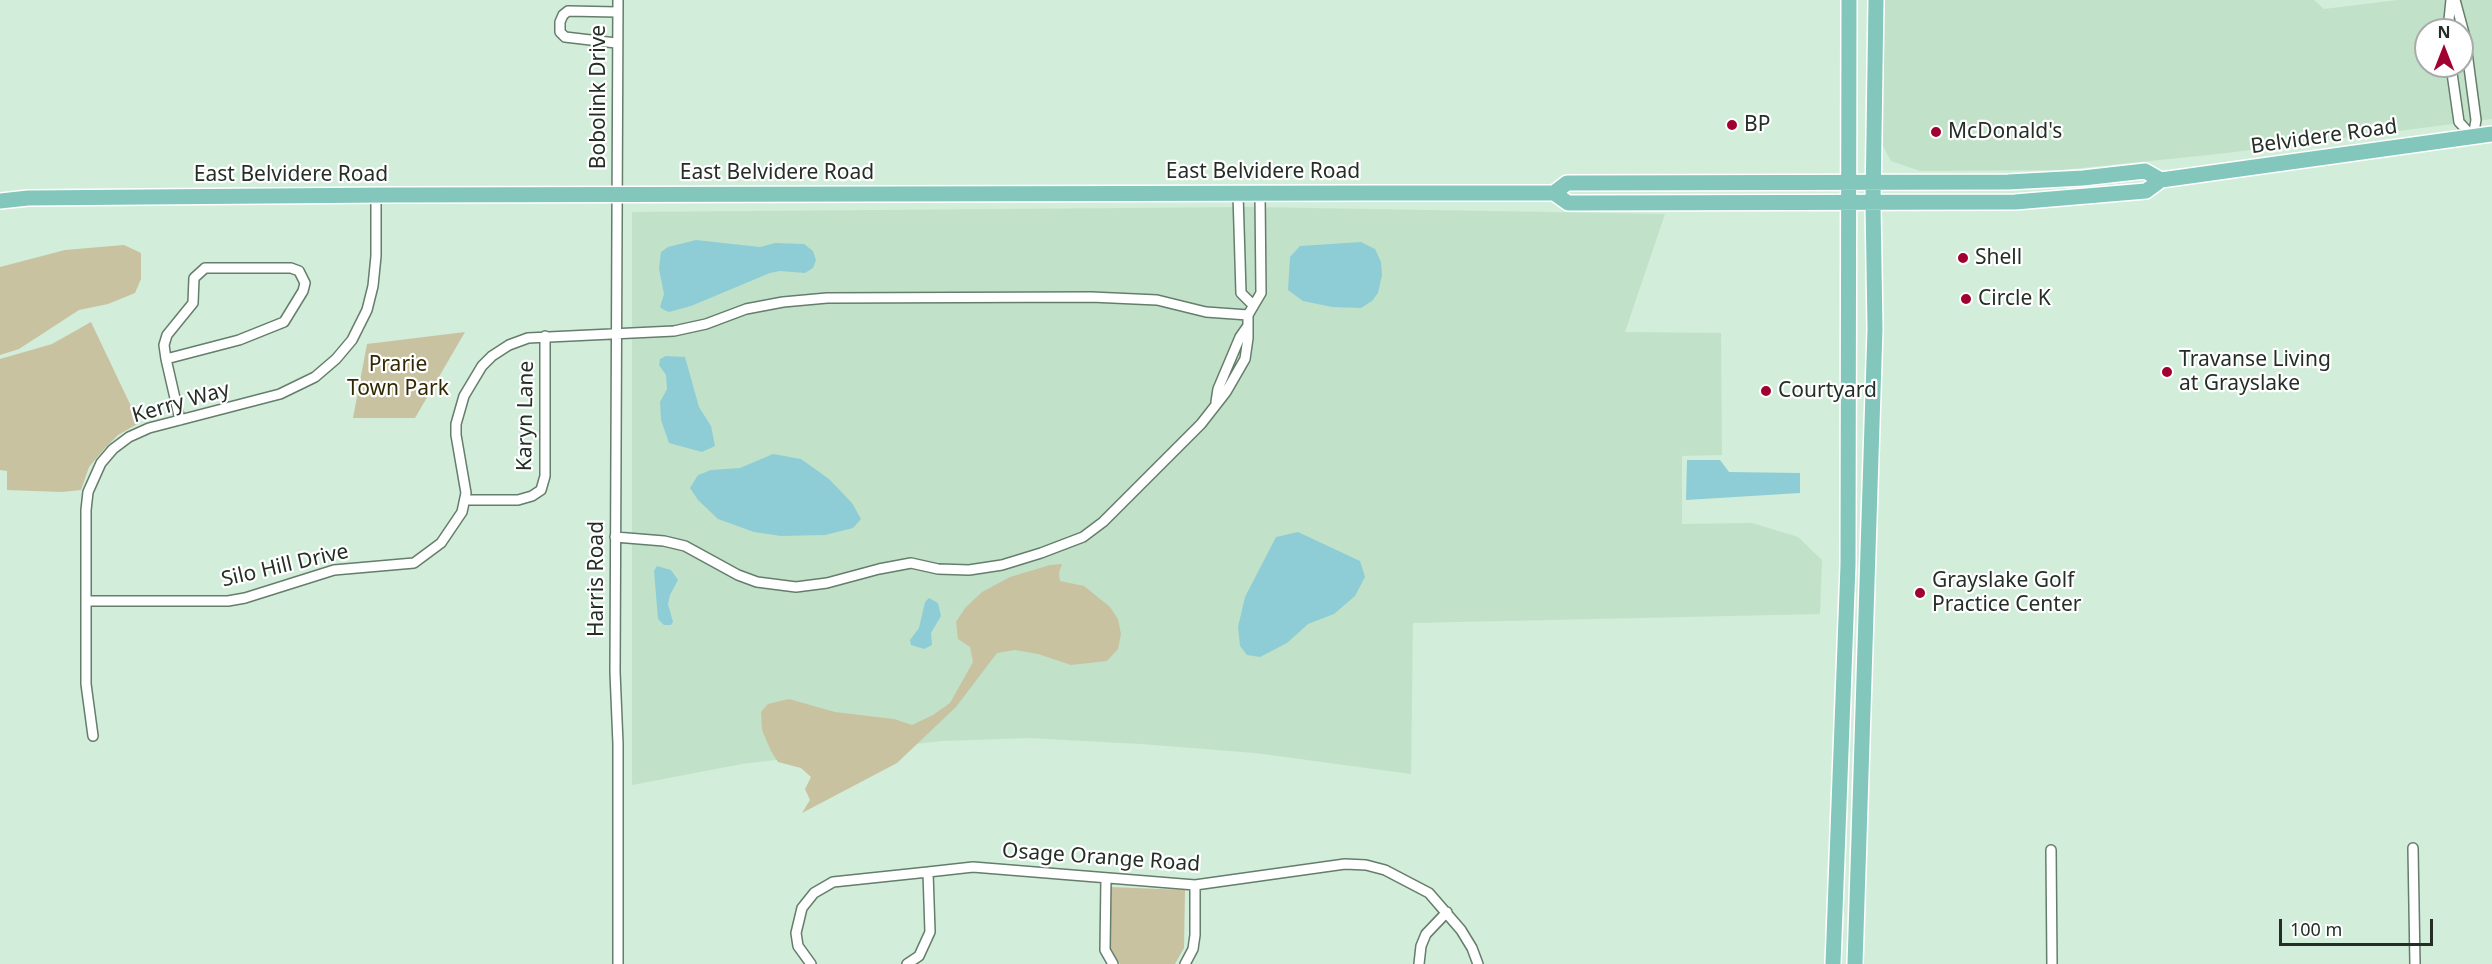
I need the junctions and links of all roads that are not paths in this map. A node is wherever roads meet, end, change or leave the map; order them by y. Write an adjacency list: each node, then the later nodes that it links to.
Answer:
1 (618, 0): 5 (street, Bobolink Drive)
2 (1849, 0): 13 (main road)
3 (1876, 0): 12 (main road)
4 (2453, 0): 6 (street); 10 (street)
5 (617, 12): 7 (street, Bobolink Drive); 7 (street)
6 (2450, 18)
7 (616, 43): 15 (street, Bobolink Drive)
8 (2453, 78): 10 (street)
9 (2492, 134): 10 (main road, Belvidere Road)
10 (2473, 137): 11 (main road, Belvidere Road)
11 (2162, 180): 12 (main road, Belvidere Road); 21 (main road, Belvidere Road)
12 (1874, 183): 13 (main road, Belvidere Road); 21 (main road)
13 (1848, 184): 14 (main road, East Belvidere Road); 20 (main road)
14 (1554, 193): 17 (main road, East Belvidere Road); 20 (main road, East Belvidere Road)
15 (616, 194): 16 (main road, East Belvidere Road); 18 (main road, East Belvidere Road); 24 (street, Harris Road)
16 (1238, 194): 17 (main road, East Belvidere Road); 22 (street)
17 (1260, 194): 22 (street)
18 (376, 195): 19 (main road, East Belvidere Road); 27 (street, Kerry Way)
19 (0, 201)
20 (1848, 203): 21 (main road, Belvidere Road); 45 (main road)
21 (1873, 203): 46 (main road)
22 (1253, 305): 23 (street)
23 (1248, 315): 24 (street, Silo Hill Drive); 29 (street)
24 (615, 335): 25 (street, Silo Hill Drive); 29 (street, Harris Road)
25 (545, 336): 28 (street, Silo Hill Drive); 28 (street, Karyn Lane)
26 (166, 359): 26 (street); 27 (street)
27 (180, 420): 30 (street, Kerry Way)
28 (465, 500): 30 (street, Silo Hill Drive)
29 (615, 537): 38 (street, Harris Road)
30 (86, 601): 31 (street, Kerry Way)
31 (93, 736)
32 (2413, 848): 48 (street)
33 (2051, 850): 47 (street)
34 (928, 872): 35 (street, Osage Orange Road); 39 (street, Osage Orange Road); 40 (street)
35 (1107, 878): 36 (street, Osage Orange Road); 41 (street)
36 (1195, 885): 37 (street, Osage Orange Road); 42 (street)
37 (1447, 912): 43 (street); 44 (street, Osage Orange Road)
38 (618, 964)
39 (811, 964)
40 (907, 964)
41 (1113, 964)
42 (1185, 964)
43 (1419, 964)
44 (1478, 964)
45 (1833, 964)
46 (1855, 964)
47 (2052, 964)
48 (2415, 964)

